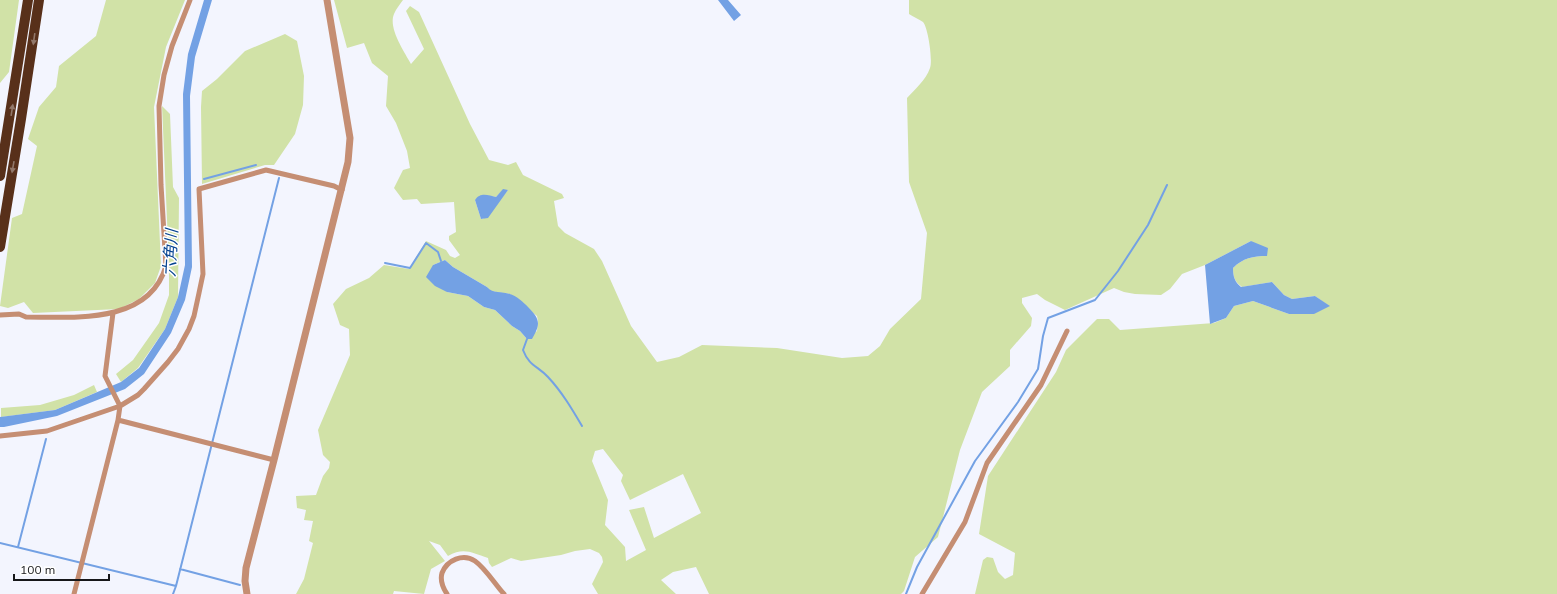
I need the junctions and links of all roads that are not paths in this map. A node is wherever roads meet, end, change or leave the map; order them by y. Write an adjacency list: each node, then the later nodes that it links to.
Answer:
1 (28, 0): 5 (highway, one-way to 1)
2 (39, 0): 7 (highway, one-way to 7)
3 (190, 0): 8 (street)
4 (327, 0): 6 (street)
5 (0, 176)
6 (342, 190): 11 (street); 14 (street)
7 (0, 247)
8 (113, 313): 9 (street); 11 (street)
9 (0, 315)
10 (1067, 331): 19 (street)
11 (120, 406): 12 (street); 13 (street)
12 (118, 420): 14 (street); 15 (street)
13 (0, 436)
14 (274, 460): 16 (street)
15 (74, 594)
16 (247, 594)
17 (447, 594): 18 (street)
18 (504, 594)
19 (922, 594)

